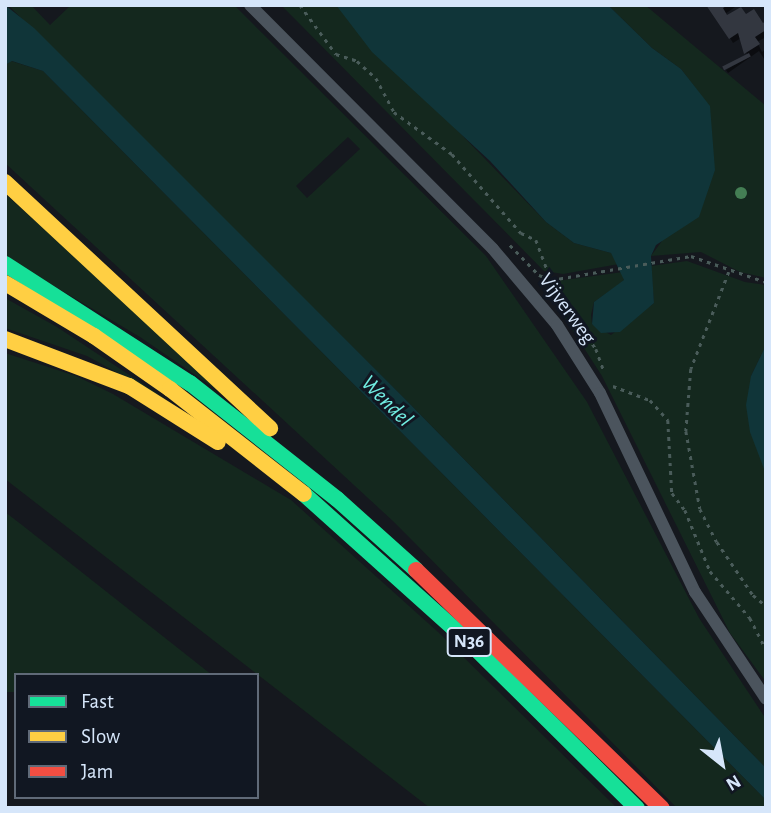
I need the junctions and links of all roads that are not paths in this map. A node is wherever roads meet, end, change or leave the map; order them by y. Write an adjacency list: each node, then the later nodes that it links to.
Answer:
1 (250, 5): 8 (street, Vijverweg)
2 (5, 182): 7 (highway, N36)
3 (5, 264): 7 (highway, N36)
4 (5, 283): 6 (highway, N36)
5 (5, 339): 6 (highway, N36)
6 (294, 485): 9 (highway, N36)
7 (337, 499): 10 (highway, N36)
8 (766, 699)
9 (637, 808)
10 (662, 808)

